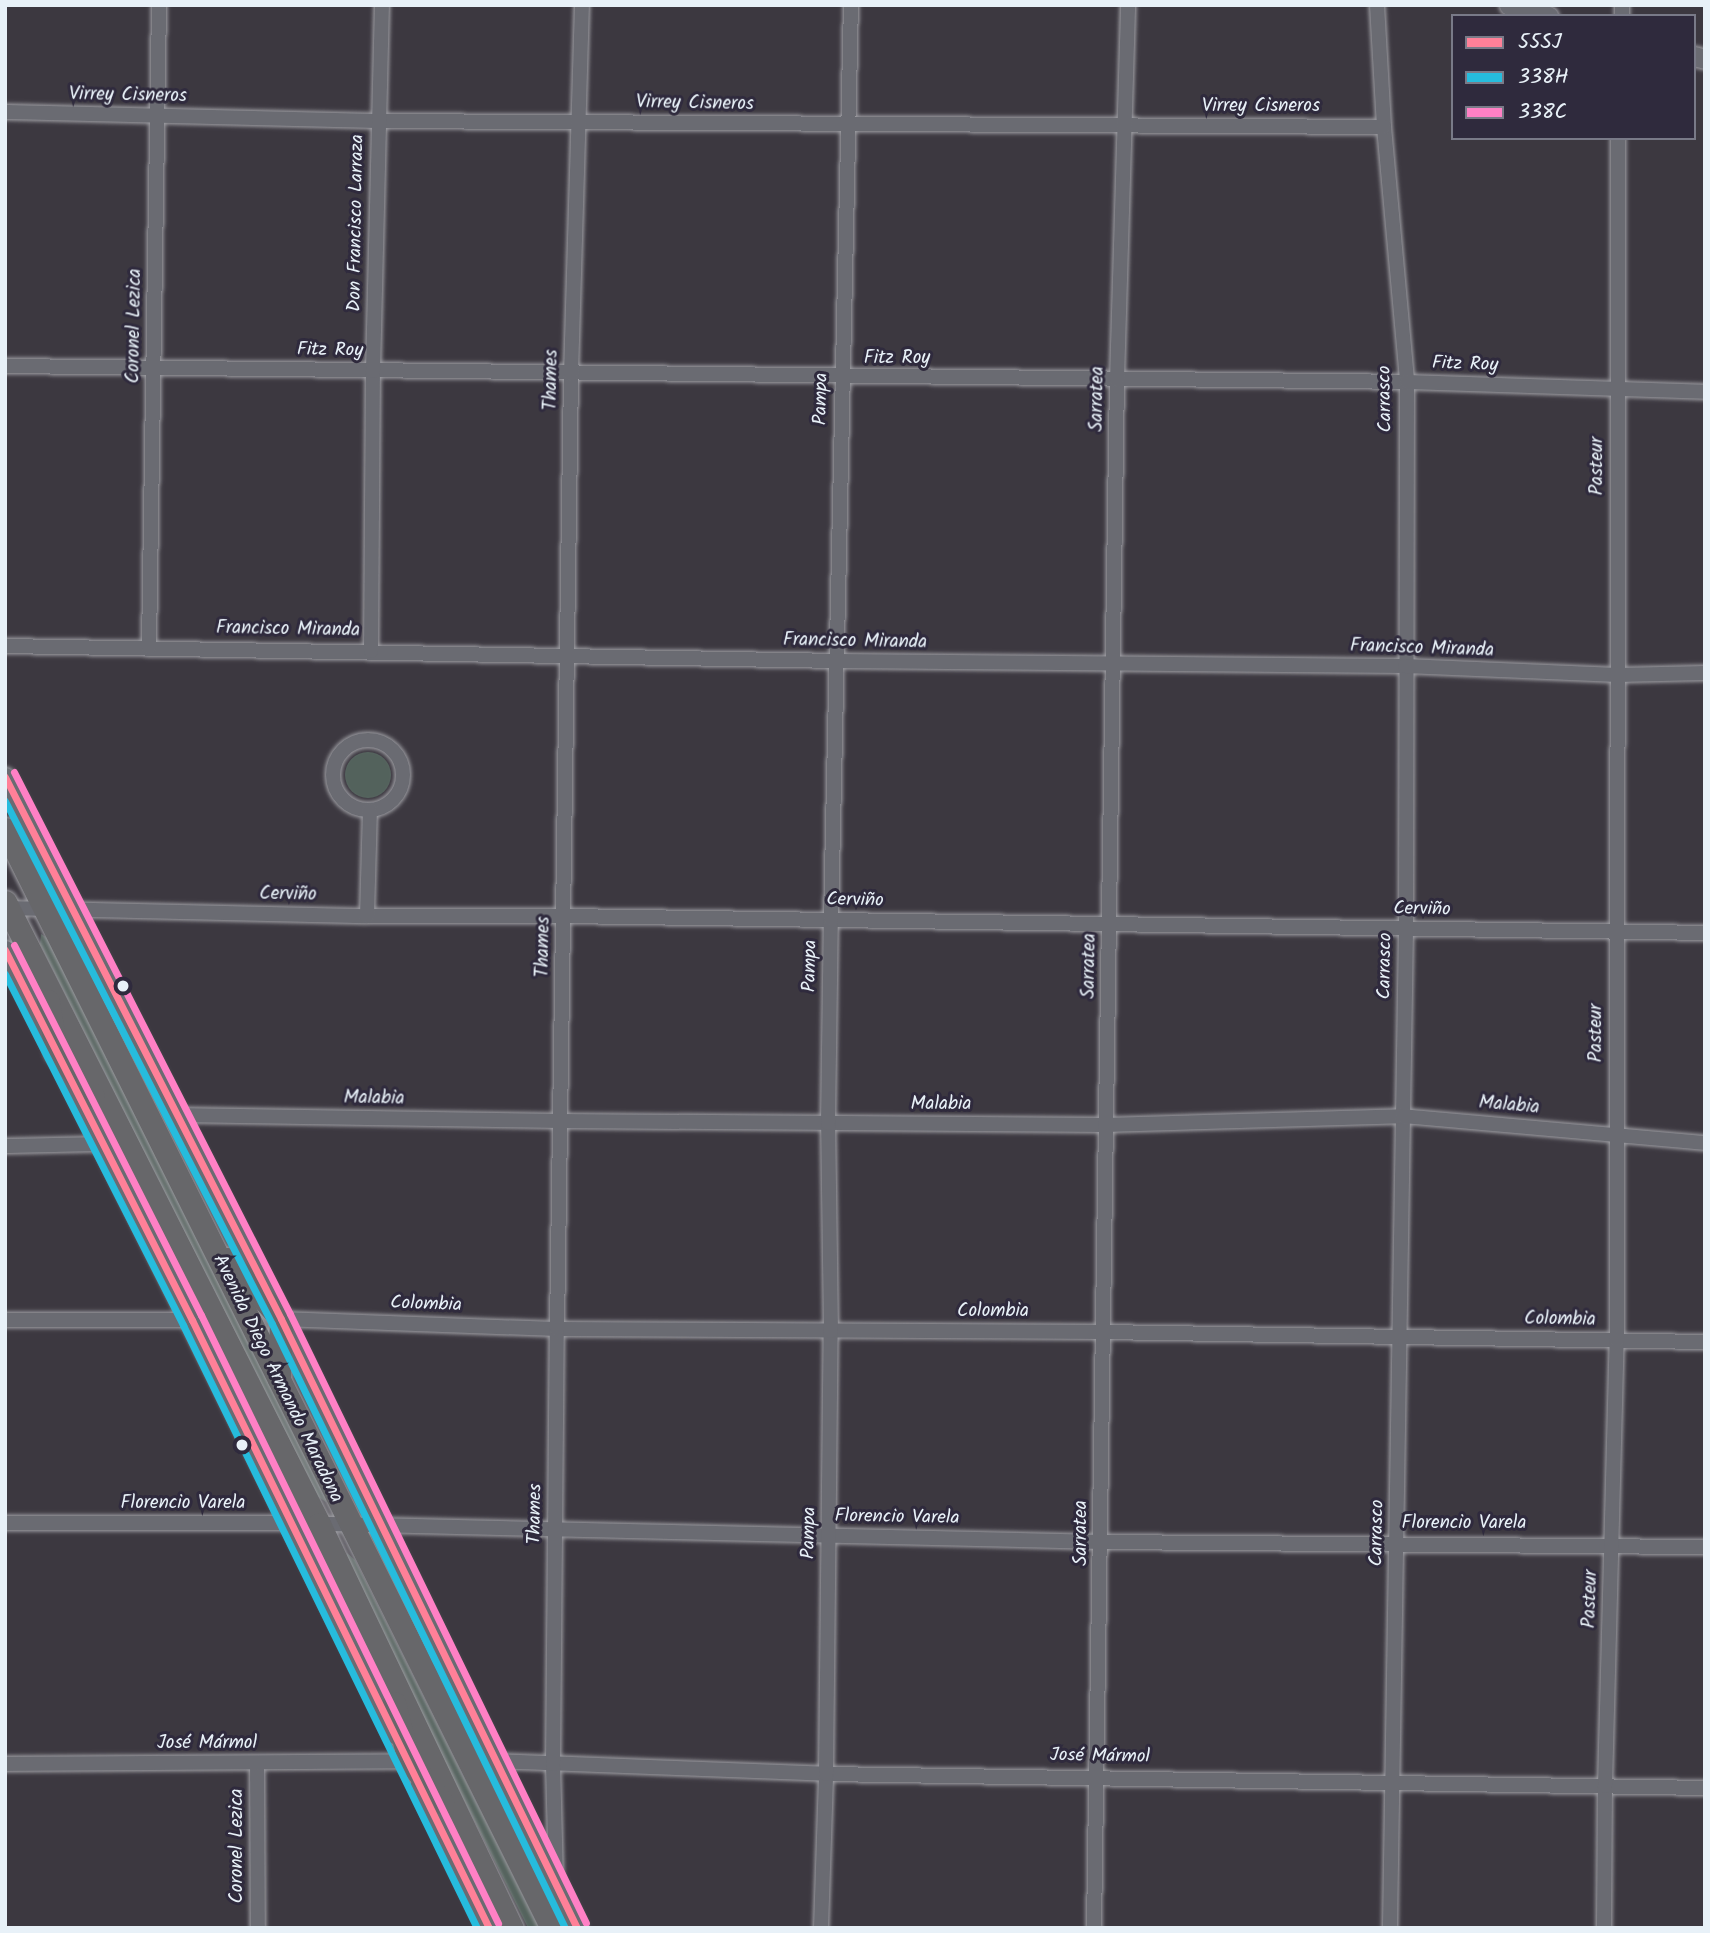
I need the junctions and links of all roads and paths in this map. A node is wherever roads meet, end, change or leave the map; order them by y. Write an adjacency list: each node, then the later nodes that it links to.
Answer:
1 (159, 5): 10 (street, Coronel Lezica)
2 (382, 5): 11 (street, Don Francisco Larraza)
3 (582, 5): 12 (street, Thames)
4 (851, 5): 13 (street, Pampa)
5 (1128, 5): 14 (street, Sarratea)
6 (1377, 5): 15 (street, Carrasco)
7 (1509, 5): 8 (street)
8 (1541, 14)
9 (5, 112): 10 (street, Virrey Cisneros)
10 (157, 116): 11 (street, Virrey Cisneros); 18 (street, Coronel Lezica)
11 (379, 121): 12 (street, Virrey Cisneros); 19 (street, Don Francisco Larraza)
12 (579, 122): 13 (street, Virrey Cisneros); 20 (street, Thames)
13 (846, 125): 14 (street, Virrey Cisneros); 21 (street, Pampa)
14 (1123, 126): 15 (street, Virrey Cisneros); 22 (street, Sarratea)
15 (1384, 127): 23 (street, Carrasco)
16 (1618, 140): 24 (street, Pasteur)
17 (5, 366): 18 (street, Fitz Roy)
18 (154, 368): 19 (street, Fitz Roy); 27 (street, Coronel Lezica)
19 (373, 371): 20 (street, Fitz Roy); 28 (street, Don Francisco Larraza)
20 (570, 374): 21 (street, Fitz Roy); 29 (street, Thames)
21 (841, 377): 22 (street, Fitz Roy); 30 (street, Pampa)
22 (1117, 380): 23 (street, Fitz Roy); 31 (street, Sarratea)
23 (1407, 382): 24 (street, Fitz Roy); 32 (street, Carrasco)
24 (1618, 391): 25 (street, Fitz Roy); 34 (street, Pasteur)
25 (1705, 392)
26 (5, 646): 27 (street, Francisco Miranda)
27 (149, 647): 28 (street, Francisco Miranda)
28 (372, 651): 29 (street, Francisco Miranda)
29 (568, 657): 30 (street, Francisco Miranda); 42 (street, Thames)
30 (837, 661): 31 (street, Francisco Miranda); 43 (street, Pampa)
31 (1114, 664): 32 (street, Francisco Miranda); 44 (street, Sarratea)
32 (1405, 666): 34 (street, Francisco Miranda); 45 (street, Carrasco)
33 (1705, 673): 34 (street, Francisco Miranda)
34 (1618, 674): 46 (street, Pasteur)
35 (5, 777): 39 (street, Avenida Diego Armando Maradona)
36 (370, 810): 36 (street); 41 (street)
37 (5, 829): 40 (main road, Avenida Diego Armando Maradona)
38 (6, 906): 40 (street, Cerviño); 49 (main road, Avenida Diego Armando Maradona)
39 (72, 909): 40 (street, Cerviño); 41 (street, Cerviño); 51 (street, Avenida Diego Armando Maradona)
40 (46, 910): 61 (main road, Avenida Diego Armando Maradona)
41 (367, 916): 42 (street, Cerviño)
42 (565, 916): 43 (street, Cerviño); 53 (street, Thames)
43 (831, 919): 44 (street, Cerviño); 54 (street, Pampa)
44 (1110, 924): 45 (street, Cerviño); 55 (street, Sarratea)
45 (1406, 929): 46 (street, Cerviño); 52 (street, Carrasco)
46 (1616, 932): 47 (street, Cerviño); 57 (street, Pasteur)
47 (1705, 933)
48 (5, 950): 50 (street)
49 (45, 981): 50 (main road); 56 (main road, Avenida Diego Armando Maradona)
50 (55, 1051): 56 (main road); 59 (street)
51 (176, 1115): 53 (street, Malabia); 62 (street, Avenida Diego Armando Maradona)
52 (1402, 1116): 55 (street, Malabia); 57 (street, Malabia); 68 (street, Carrasco)
53 (560, 1121): 54 (street, Malabia); 65 (street, Thames)
54 (828, 1123): 55 (street, Malabia); 66 (street, Pampa)
55 (1105, 1125): 67 (street, Sarratea)
56 (118, 1127): 74 (main road, Avenida Diego Armando Maradona)
57 (1617, 1136): 58 (street, Malabia); 69 (street, Pasteur)
58 (1705, 1143)
59 (103, 1144): 60 (street); 64 (street)
60 (5, 1146)
61 (206, 1236): 62 (main road); 71 (main road, Avenida Diego Armando Maradona)
62 (281, 1319): 65 (street, Colombia); 71 (main road); 76 (street, Avenida Diego Armando Maradona)
63 (5, 1320): 64 (street)
64 (191, 1320): 72 (street)
65 (557, 1329): 66 (street, Colombia); 77 (street, Thames)
66 (831, 1331): 67 (street, Colombia); 78 (street, Pampa)
67 (1102, 1332): 68 (street, Colombia); 79 (street, Sarratea)
68 (1400, 1337): 69 (street, Colombia); 80 (street, Carrasco)
69 (1617, 1340): 70 (street, Colombia); 81 (street, Pasteur)
70 (1705, 1342)
71 (279, 1382): 75 (main road, Avenida Diego Armando Maradona)
72 (288, 1522): 73 (street, Florencio Varela); 74 (street, Florencio Varela); 84 (street)
73 (5, 1523)
74 (319, 1524): 75 (street, Florencio Varela); 83 (main road, Avenida Diego Armando Maradona)
75 (349, 1525): 76 (street, Florencio Varela); 99 (main road, Avenida Diego Armando Maradona)
76 (381, 1527): 77 (street, Florencio Varela); 85 (street, Avenida Diego Armando Maradona)
77 (555, 1530): 78 (street, Florencio Varela); 88 (street, Thames)
78 (829, 1536): 79 (street, Florencio Varela); 89 (street, Pampa)
79 (1102, 1542): 80 (street, Florencio Varela); 90 (street, Sarratea)
80 (1398, 1543): 81 (street, Florencio Varela); 91 (street, Carrasco)
81 (1611, 1545): 82 (street, Florencio Varela); 92 (street, Pasteur)
82 (1705, 1547)
83 (379, 1650): 84 (main road); 94 (main road, Avenida Diego Armando Maradona)
84 (409, 1761): 86 (street, José Mármol); 94 (main road); 97 (street)
85 (494, 1761): 88 (street, José Mármol); 95 (street, Avenida Diego Armando Maradona)
86 (257, 1763): 87 (street, José Mármol); 96 (street, Coronel Lezica)
87 (5, 1764)
88 (553, 1764): 89 (street, José Mármol); 95 (street, Thames)
89 (826, 1774): 90 (street, José Mármol); 101 (street, Pampa)
90 (1098, 1776): 91 (street, José Mármol); 102 (street, Sarratea)
91 (1394, 1783): 92 (street, José Mármol); 103 (street, Carrasco)
92 (1605, 1786): 93 (street, José Mármol); 104 (street, Pasteur)
93 (1705, 1787)
94 (468, 1834): 98 (main road, Avenida Diego Armando Maradona)
95 (556, 1889): 100 (street, Avenida Diego Armando Maradona)
96 (258, 1928)
97 (489, 1928)
98 (512, 1928)
99 (552, 1928)
100 (577, 1928)
101 (821, 1928)
102 (1094, 1928)
103 (1390, 1928)
104 (1604, 1928)

